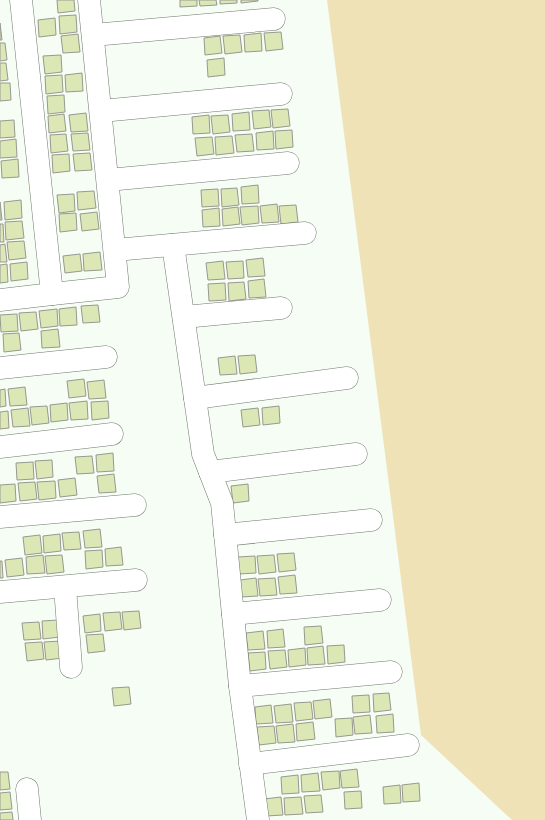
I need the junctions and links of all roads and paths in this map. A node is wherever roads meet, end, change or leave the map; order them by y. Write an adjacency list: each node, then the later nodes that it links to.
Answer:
1 (21, 0): 12 (street)
2 (90, 0): 4 (street)
3 (274, 19): 4 (street)
4 (93, 35): 6 (street)
5 (281, 94): 6 (street)
6 (101, 111): 8 (street)
7 (288, 164): 8 (street)
8 (108, 180): 11 (street)
9 (306, 233): 10 (street)
10 (173, 245): 11 (street); 15 (street)
11 (115, 250): 12 (street)
12 (52, 294): 13 (street)
13 (0, 300)
14 (281, 308): 15 (street)
15 (184, 317): 19 (street)
16 (106, 357): 17 (street)
17 (0, 368)
18 (347, 378): 19 (street)
19 (195, 398): 23 (street)
20 (112, 434): 21 (street)
21 (0, 447)
22 (356, 454): 23 (street)
23 (210, 472): 27 (street)
24 (134, 505): 25 (street)
25 (0, 517)
26 (371, 520): 27 (street)
27 (225, 535): 32 (street)
28 (136, 580): 29 (street)
29 (65, 586): 30 (street); 33 (street)
30 (0, 592)
31 (380, 600): 32 (street)
32 (233, 614): 35 (street)
33 (71, 667)
34 (391, 672): 35 (street)
35 (240, 686): 37 (street)
36 (408, 745): 37 (street)
37 (250, 764): 40 (street)
38 (27, 789): 39 (street)
39 (30, 820)
40 (258, 820)

